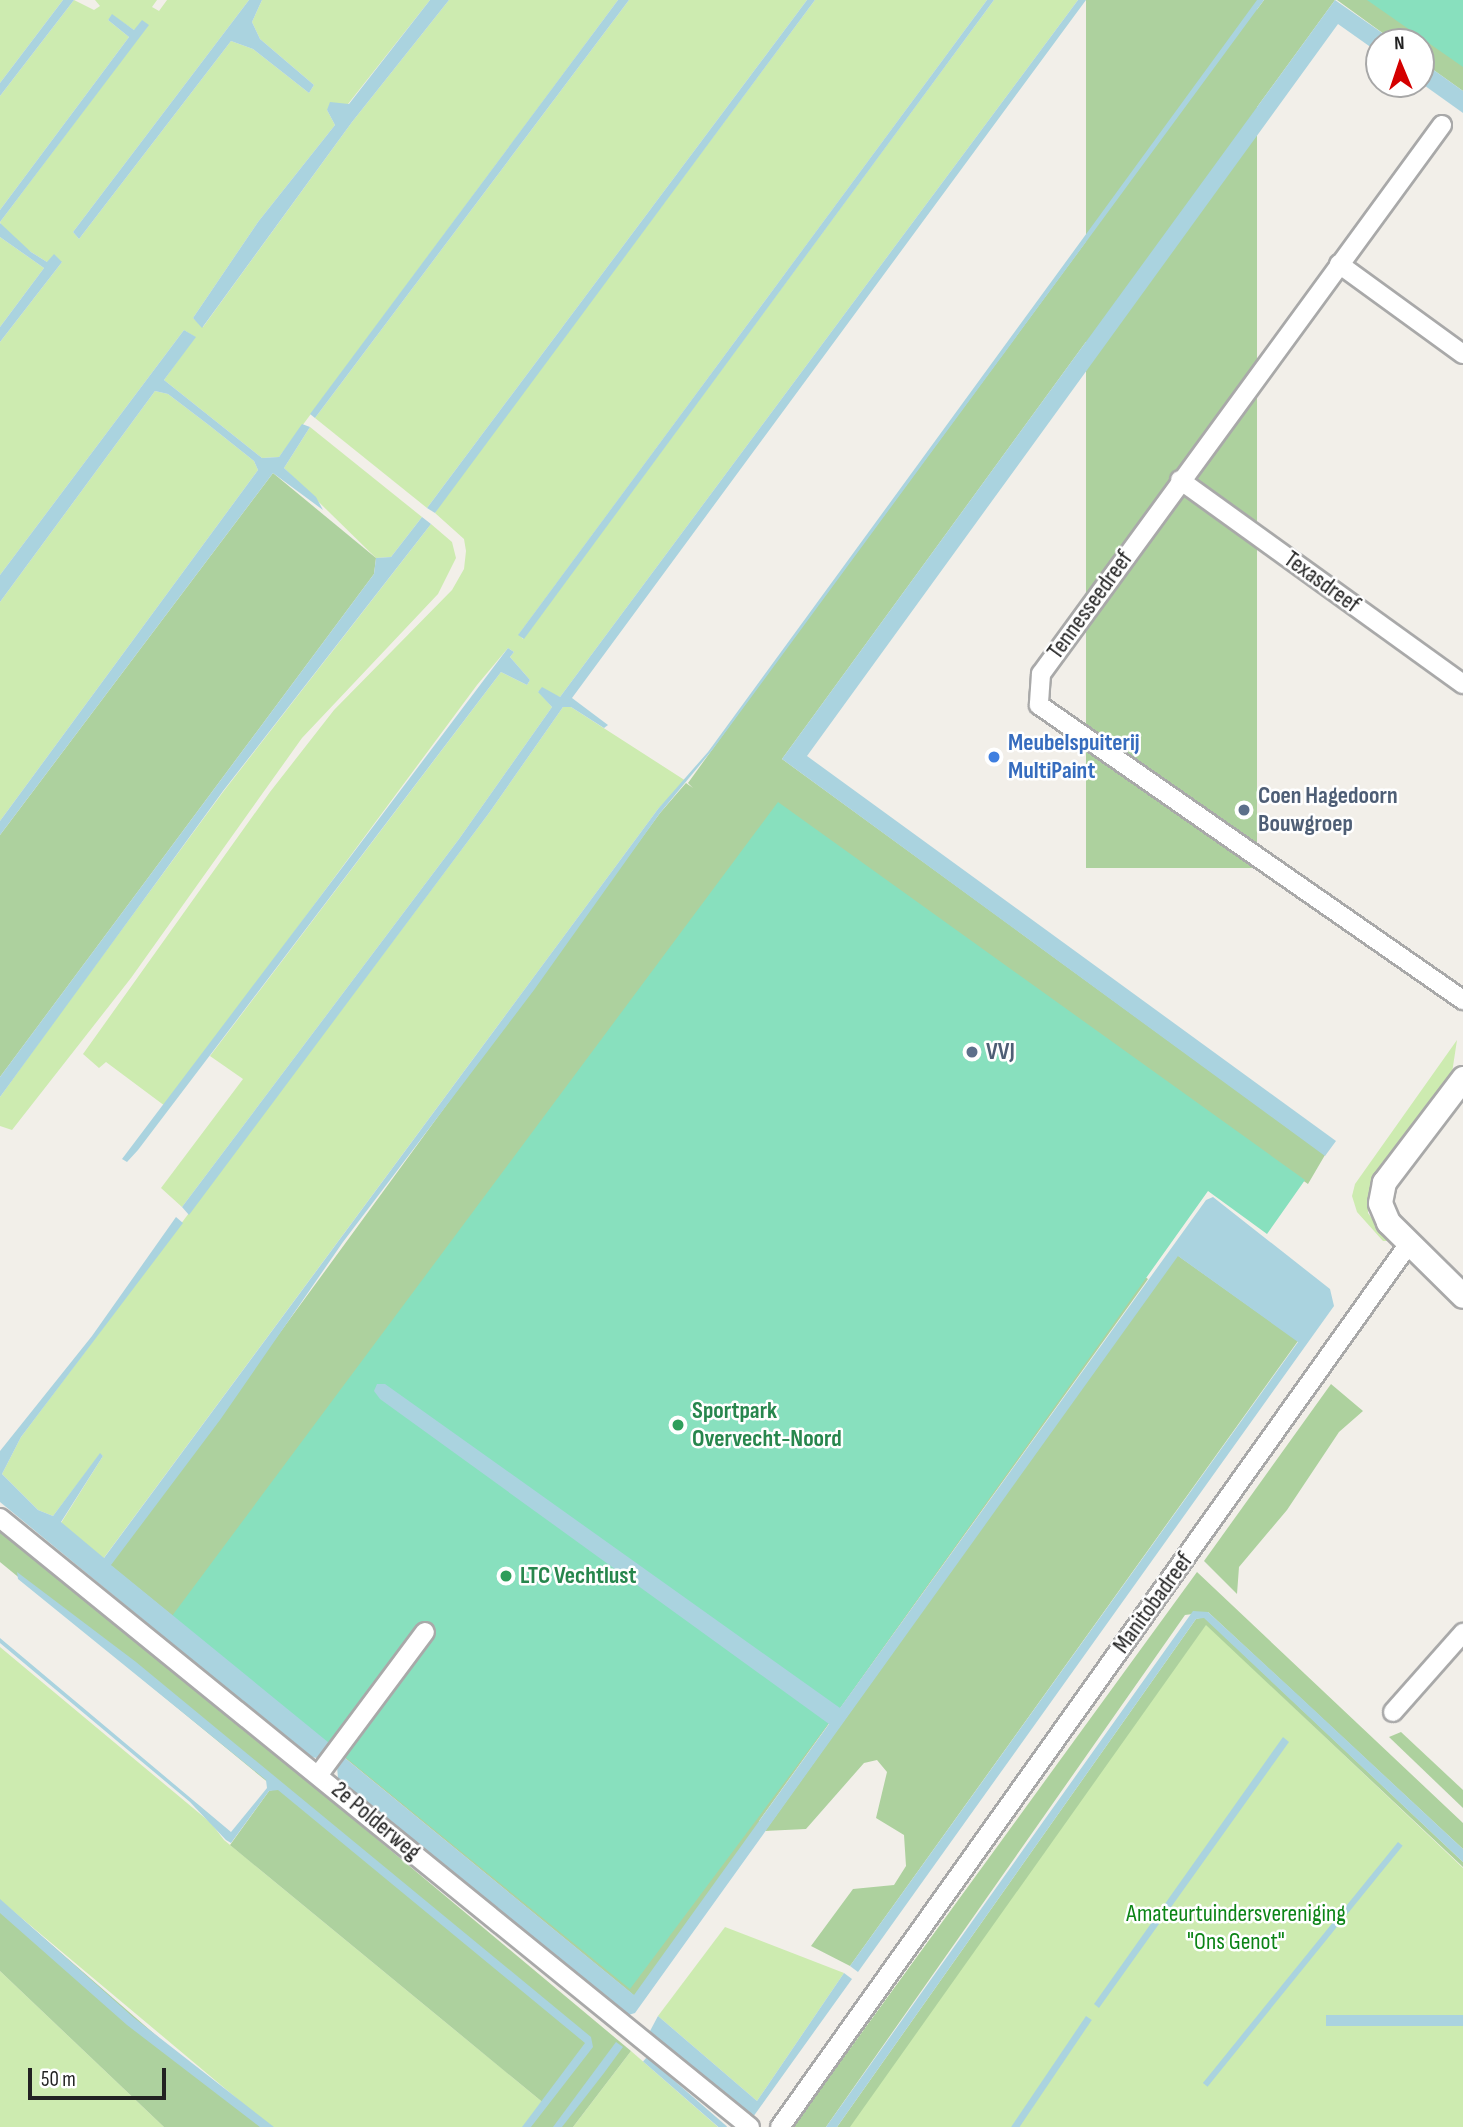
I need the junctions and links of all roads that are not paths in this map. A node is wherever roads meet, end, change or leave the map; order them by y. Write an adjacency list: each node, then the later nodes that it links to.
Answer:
1 (1442, 125): 2 (street, Tennesseedreef)
2 (1339, 264): 3 (street); 4 (street, Tennesseedreef)
3 (1463, 354)
4 (1180, 480): 5 (street, Texasdreef); 6 (street, Tennesseedreef)
5 (1463, 684)
6 (1463, 1000)
7 (1463, 1078): 8 (street)
8 (1409, 1245): 9 (street); 16 (street, Manitobadreef)
9 (1463, 1296)
10 (0, 1518): 14 (street, 2e Polderweg)
11 (425, 1632): 14 (street)
12 (1463, 1633): 13 (street)
13 (1394, 1712)
14 (319, 1774): 15 (street, 2e Polderweg)
15 (750, 2127)
16 (780, 2127)

